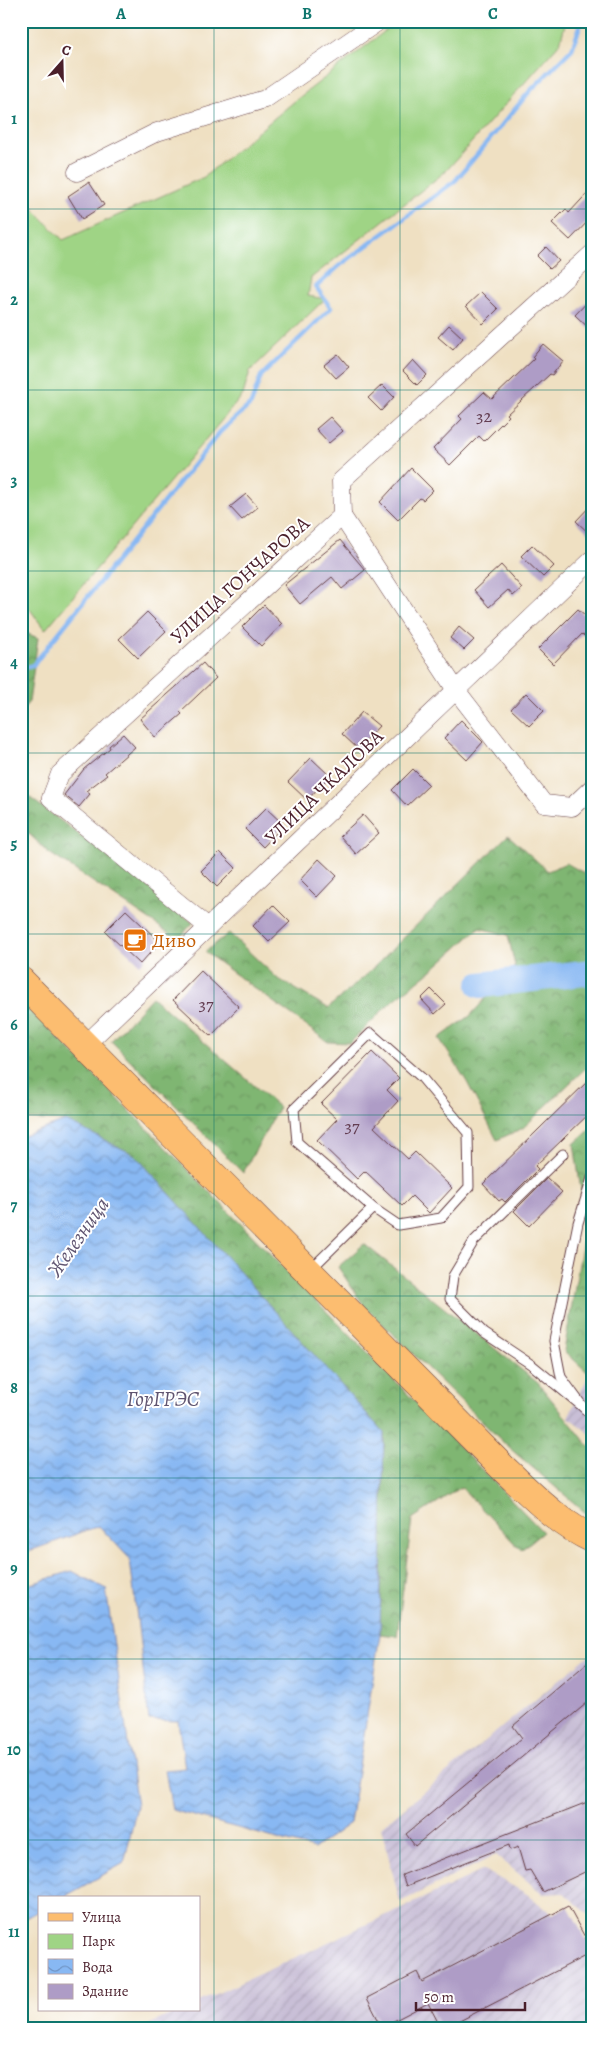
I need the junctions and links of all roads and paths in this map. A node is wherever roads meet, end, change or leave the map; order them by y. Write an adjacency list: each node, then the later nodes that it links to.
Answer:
1 (379, 21): 2 (street)
2 (77, 172)
3 (593, 253): 4 (street)
4 (342, 516): 6 (street); 8 (street, УЛИЦА ГОНЧАРОВА)
5 (593, 559): 6 (street, УЛИЦА ЧКАЛОВА)
6 (456, 690): 7 (street); 8 (street, УЛИЦА ЧКАЛОВА)
7 (593, 787)
8 (208, 927): 10 (street, УЛИЦА ЧКАЛОВА)
9 (21, 980): 10 (main road)
10 (84, 1046): 14 (main road)
11 (563, 1154): 15 (lane)
12 (593, 1175): 15 (lane)
13 (373, 1208): 13 (lane); 14 (lane)
14 (308, 1272): 17 (main road)
15 (583, 1407): 16 (lane)
16 (593, 1417)
17 (593, 1539)

